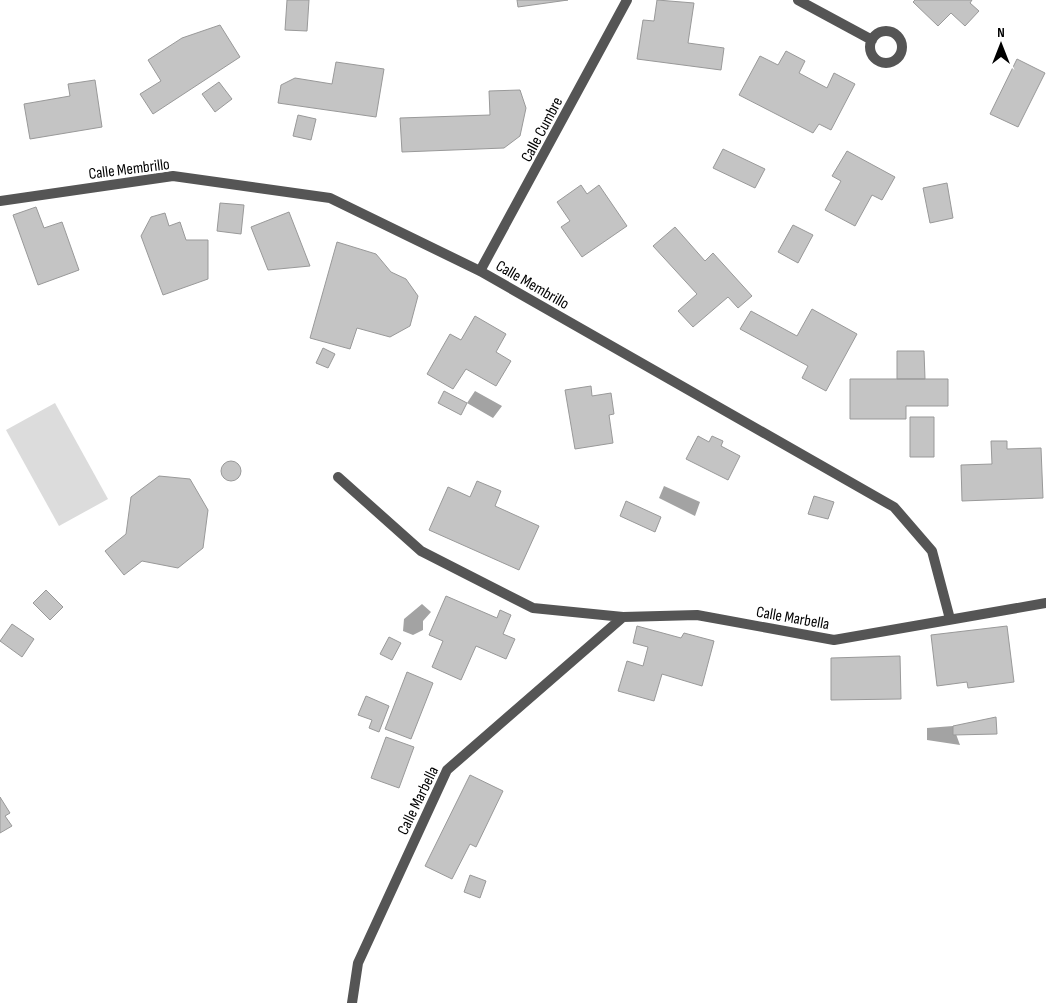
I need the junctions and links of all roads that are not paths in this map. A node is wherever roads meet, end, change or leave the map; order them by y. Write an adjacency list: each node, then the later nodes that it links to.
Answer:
1 (627, 0): 5 (street, Calle Cumbre)
2 (798, 0): 3 (street)
3 (872, 40)
4 (0, 201): 5 (street, Calle Membrillo)
5 (480, 271): 9 (street, Calle Membrillo)
6 (338, 477): 8 (street, Calle Marbella)
7 (1046, 603): 9 (street, Calle Marbella)
8 (623, 617): 9 (street, Calle Marbella); 10 (street, Calle Marbella)
9 (950, 619)
10 (352, 1003)

